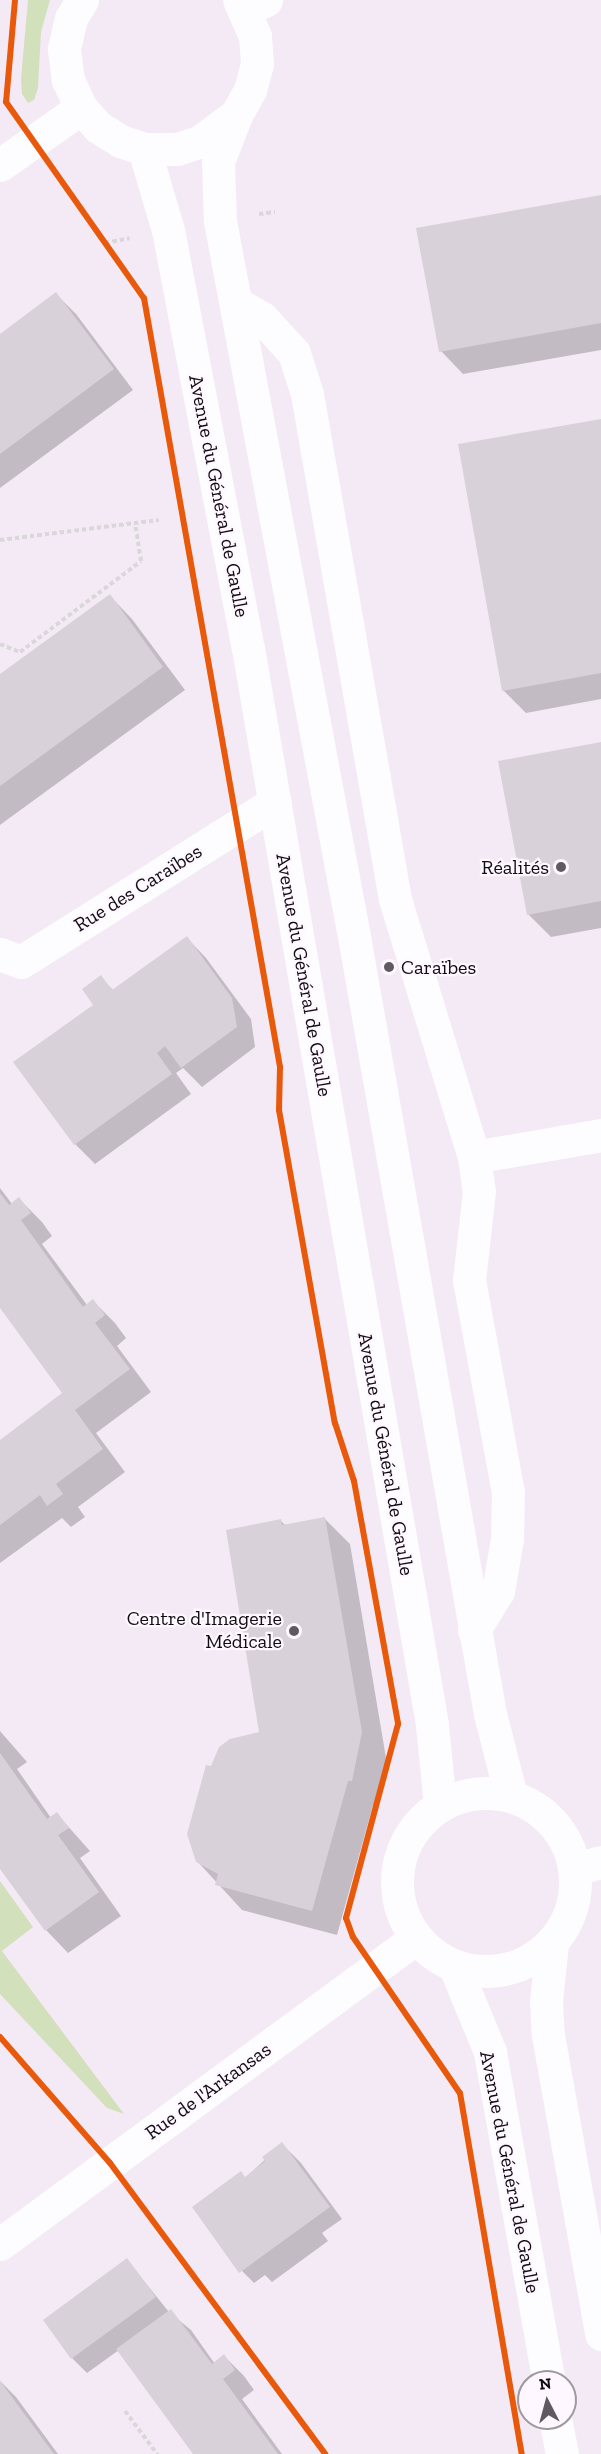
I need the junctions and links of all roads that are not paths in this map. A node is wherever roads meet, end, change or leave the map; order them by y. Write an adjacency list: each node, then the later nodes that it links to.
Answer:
1 (82, 0): 3 (main road)
2 (250, 3): 4 (main road)
3 (81, 108): 5 (main road); 6 (main road)
4 (236, 115): 5 (main road); 7 (main road)
5 (144, 149): 8 (main road, Avenue du Général de Gaulle)
6 (0, 165)
7 (236, 303): 11 (main road); 12 (main road)
8 (275, 802): 9 (main road, Rue des Caraïbes); 14 (main road, Avenue du Général de Gaulle)
9 (0, 954)
10 (601, 1135): 11 (main road)
11 (474, 1157): 12 (main road)
12 (474, 1630): 13 (main road)
13 (511, 1796): 14 (main road); 15 (main road)
14 (440, 1805): 16 (main road)
15 (588, 1865): 17 (main road)
16 (416, 1938): 18 (main road); 19 (main road, Rue de l'Arkansas)
17 (552, 1943): 18 (main road); 20 (main road)
18 (455, 1967): 21 (main road, Avenue du Général de Gaulle)
19 (0, 2244)
20 (601, 2334)
21 (547, 2370)
22 (557, 2430): 23 (main road)
23 (562, 2454)

